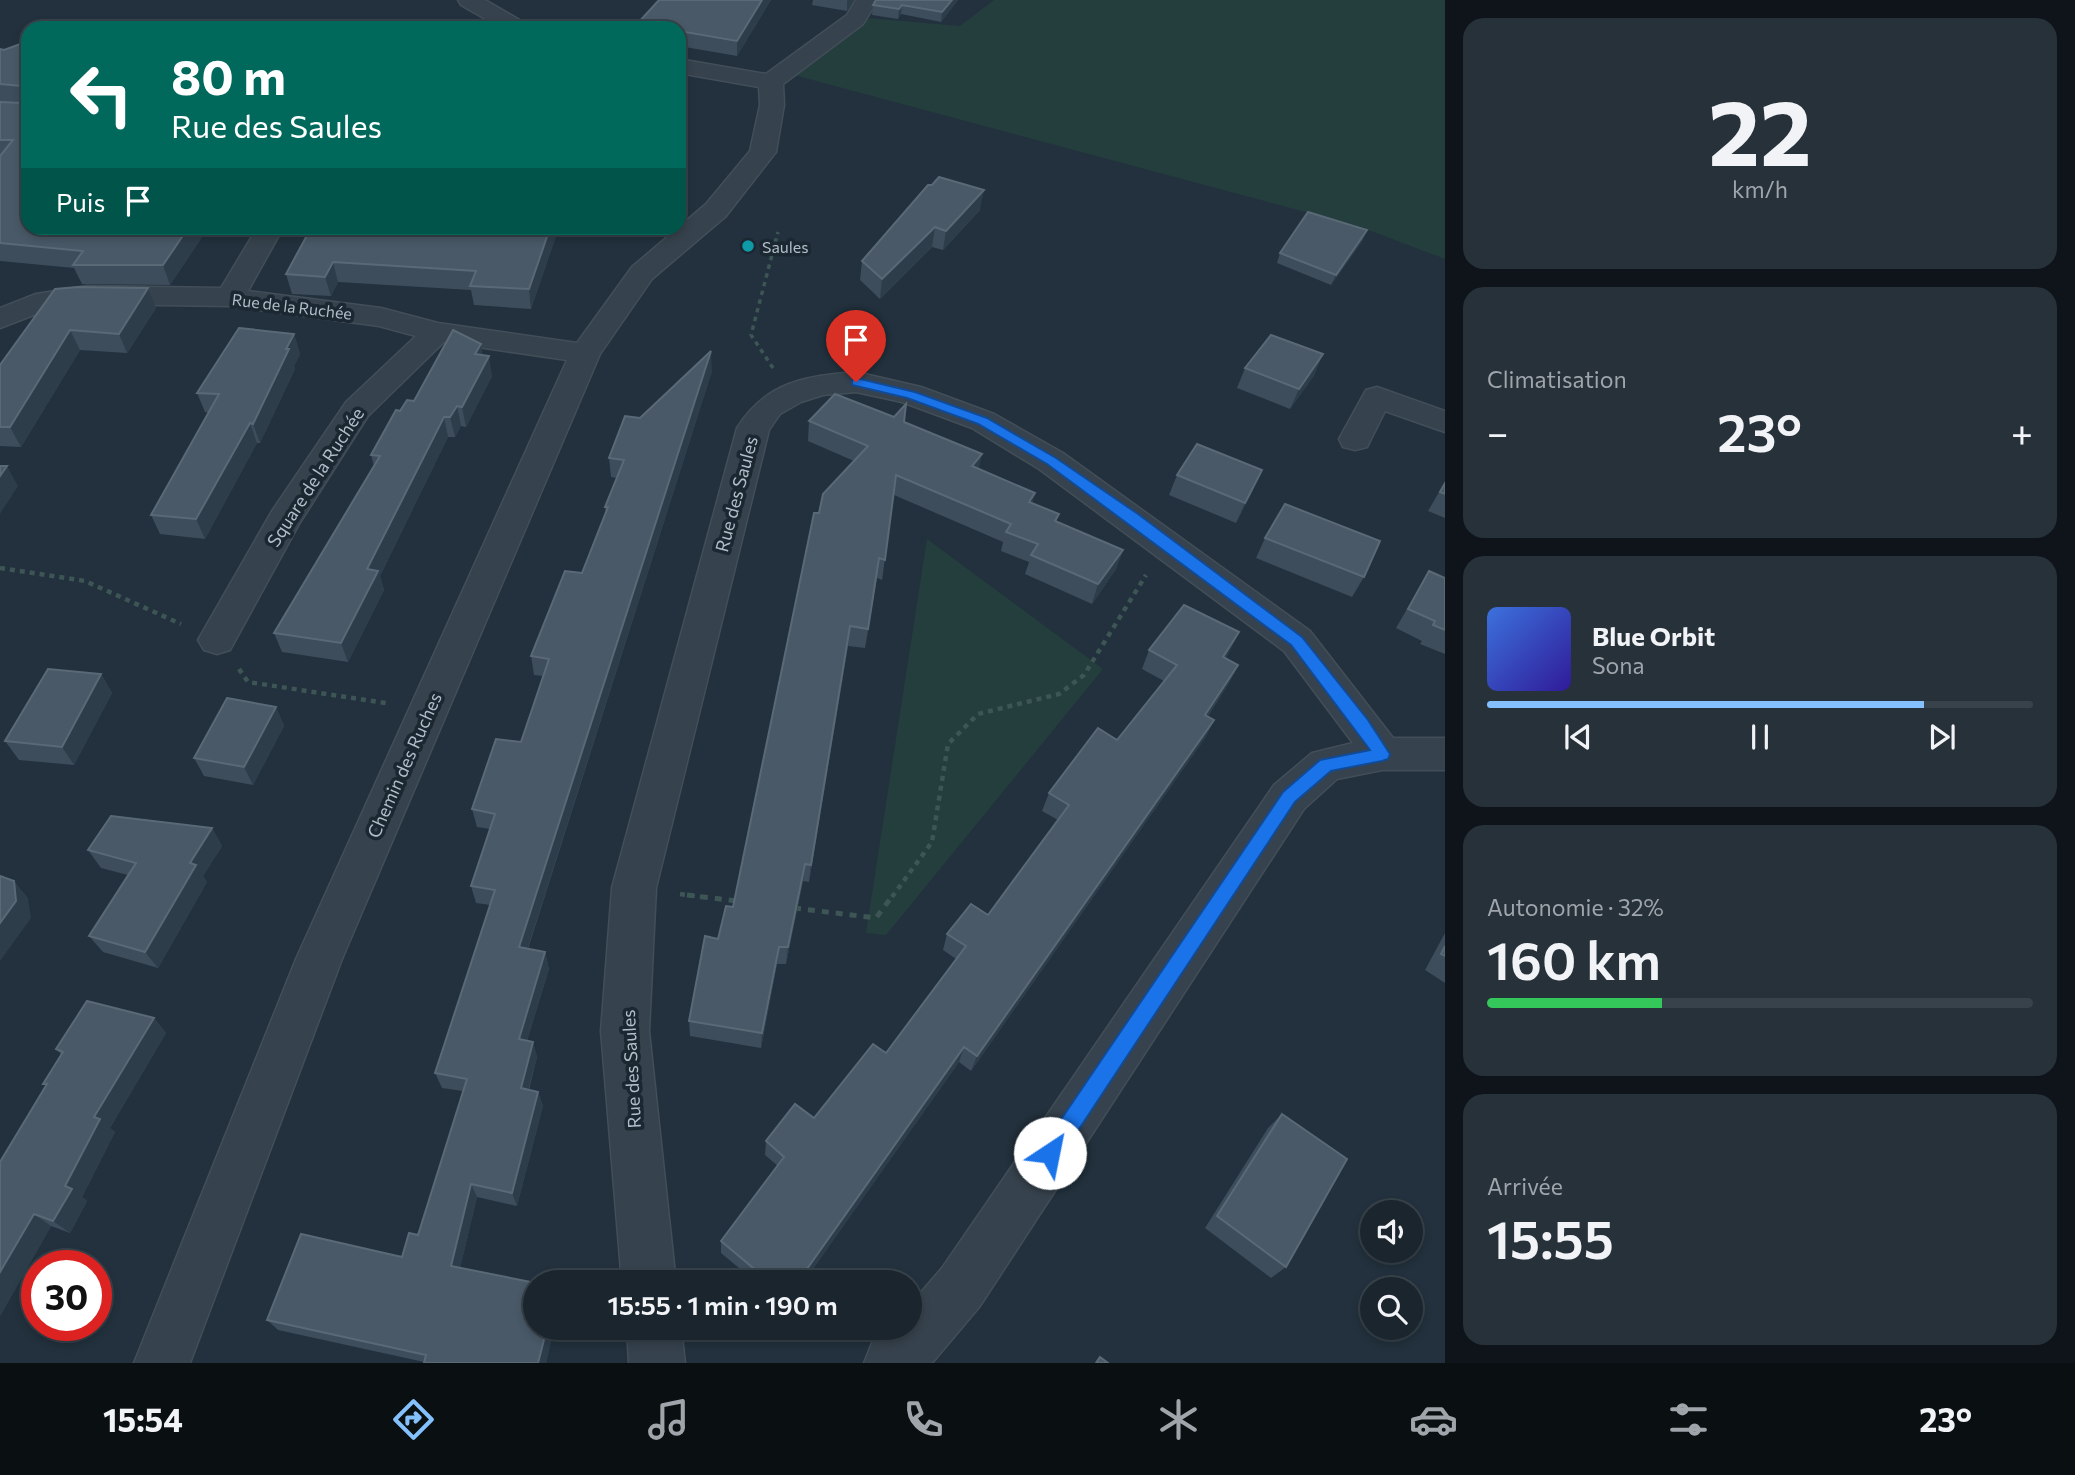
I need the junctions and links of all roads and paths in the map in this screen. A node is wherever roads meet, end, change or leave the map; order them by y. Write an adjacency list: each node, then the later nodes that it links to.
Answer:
1 (469, 0): 3 (street)
2 (867, 0): 5 (street)
3 (503, 21)
4 (686, 67): 5 (street)
5 (771, 82): 11 (street, Chemin des Ruches)
6 (778, 232): 12 (path)
7 (266, 235): 8 (street)
8 (230, 297): 9 (street, Rue de la Ruchée); 10 (street, Rue de la Ruchée)
9 (0, 320)
10 (437, 332): 11 (street, Rue de la Ruchée); 17 (street, Square de la Ruchée)
11 (585, 353): 18 (street, Chemin des Ruches)
12 (790, 395): 15 (street, Rue des Saules); 21 (street, Rue des Saules)
13 (1445, 422): 14 (street)
14 (1355, 439)
15 (1166, 543): 19 (street, Rue des Saules); 23 (path)
16 (0, 568): 17 (path)
17 (217, 640): 18 (path)
18 (429, 710): 26 (street, Chemin des Ruches)
19 (1382, 754): 20 (street); 28 (street)
20 (1445, 754)
21 (634, 888): 22 (path); 24 (street, Rue des Saules)
22 (741, 901)
23 (782, 906)
24 (648, 1270)
25 (655, 1340): 27 (street)
26 (162, 1363)
27 (657, 1363)
28 (892, 1363)

